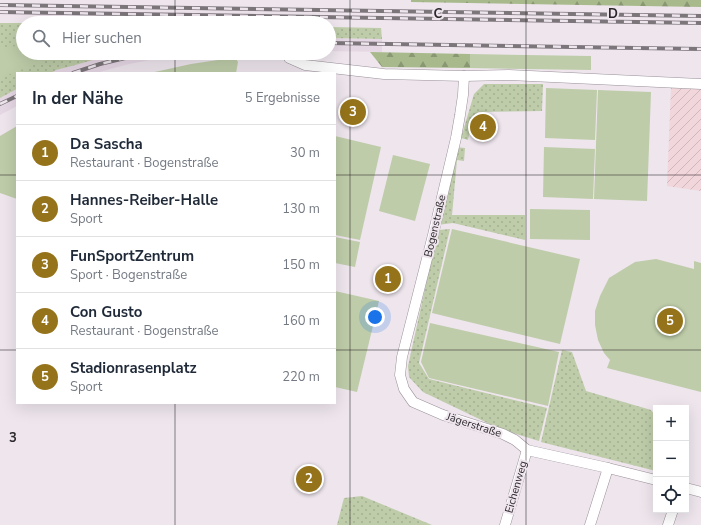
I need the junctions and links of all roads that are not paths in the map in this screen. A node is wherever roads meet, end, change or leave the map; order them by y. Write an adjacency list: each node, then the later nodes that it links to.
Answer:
1 (294, 60): 2 (street)
2 (464, 76): 3 (street); 4 (street, Bogenstraße)
3 (701, 84)
4 (400, 375): 5 (street, Jägerstraße)
5 (527, 450): 6 (street, Jägerstraße); 11 (street, Eichenweg)
6 (608, 468): 7 (street, Jägerstraße); 12 (street)
7 (653, 479)
8 (689, 489): 9 (street)
9 (701, 492)
10 (672, 513): 13 (street)
11 (505, 525)
12 (590, 525)
13 (668, 525)

